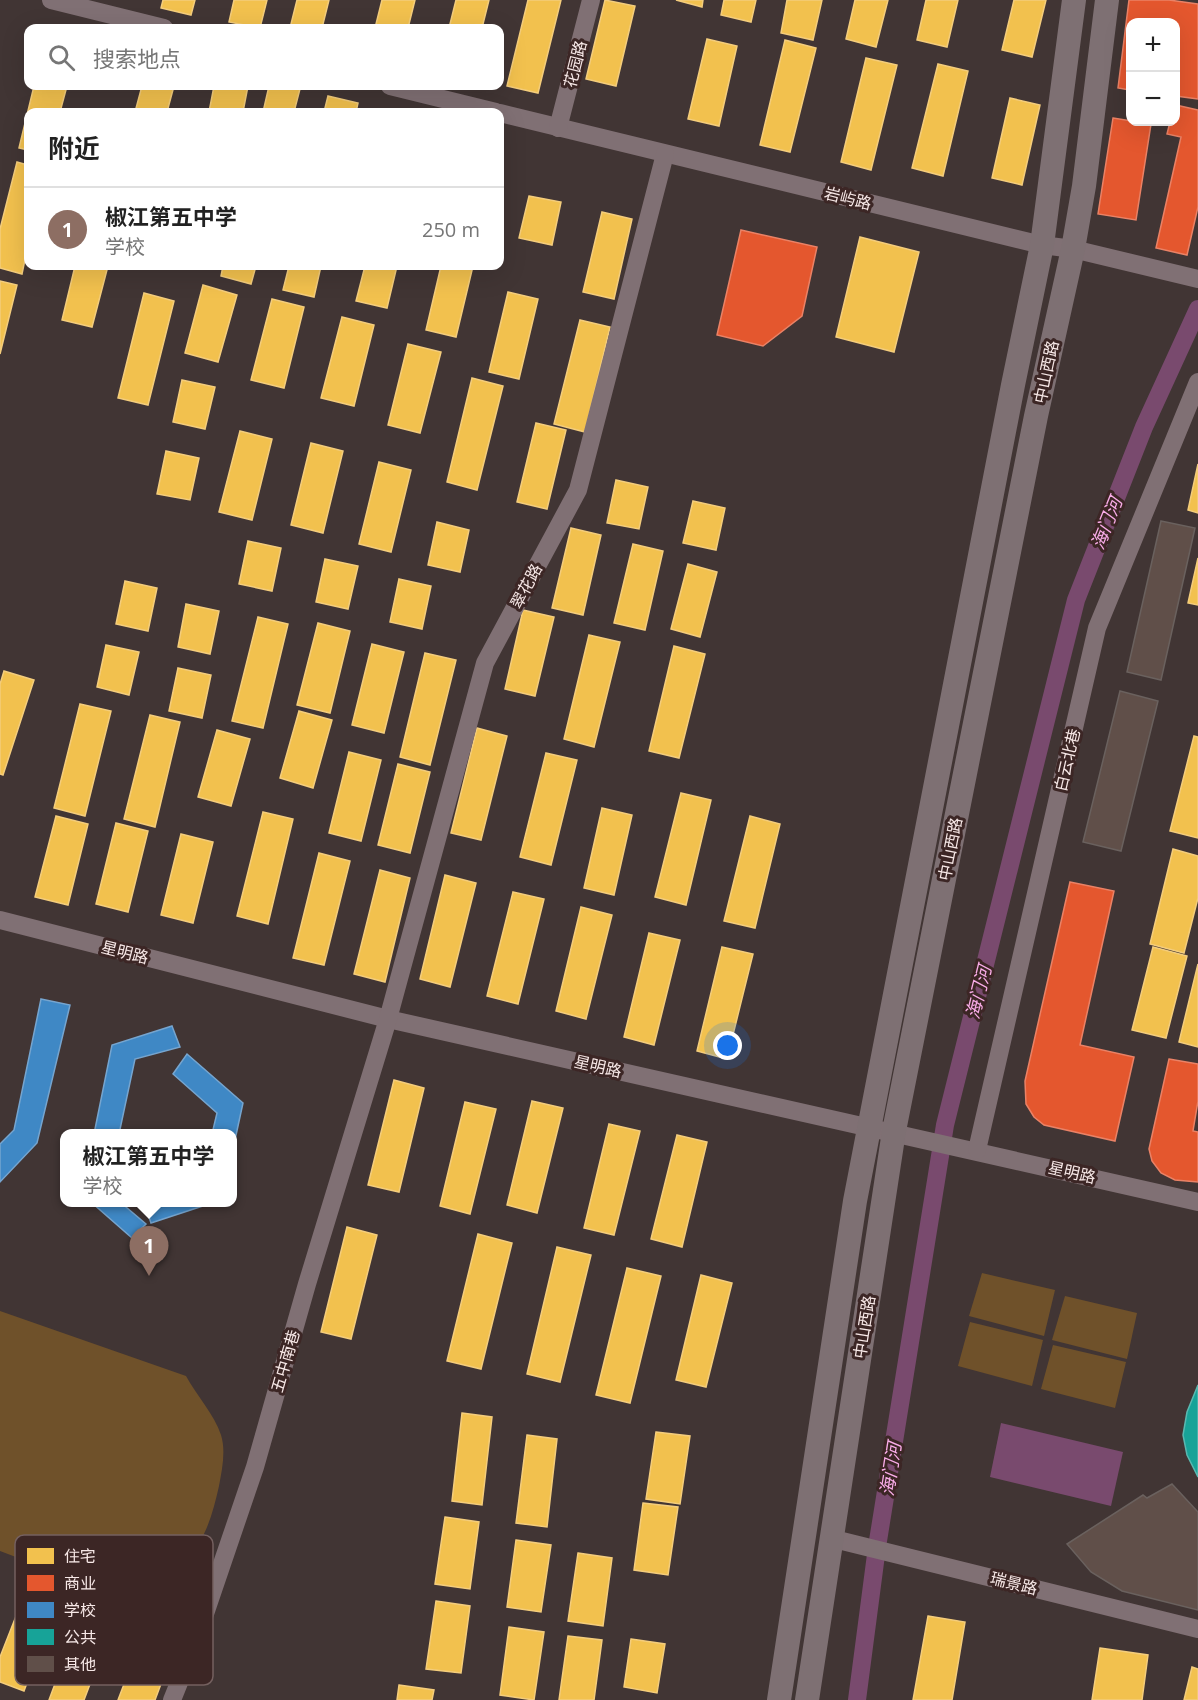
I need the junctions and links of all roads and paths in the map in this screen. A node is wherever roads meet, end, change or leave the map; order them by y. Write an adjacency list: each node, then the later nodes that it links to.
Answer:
1 (51, 0): 5 (street)
2 (591, 0): 9 (street, 花园路)
3 (1074, 0): 11 (main road, 中山西路)
4 (1107, 0): 12 (main road, 中山西路)
5 (148, 24)
6 (406, 90): 7 (street, 岩屿路)
7 (478, 108)
8 (504, 114): 9 (street, 岩屿路)
9 (558, 128): 10 (street, 岩屿路)
10 (665, 154): 11 (street, 岩屿路); 16 (street, 翠花路)
11 (1042, 245): 12 (street, 岩屿路); 17 (main road, 中山西路)
12 (1073, 249): 13 (street, 岩屿路); 18 (main road, 中山西路)
13 (1198, 279)
14 (1198, 382): 19 (street, 白云北巷)
15 (0, 920): 16 (street, 星明路)
16 (388, 1019): 17 (street, 星明路); 22 (street, 五中南巷)
17 (869, 1126): 18 (street, 星明路); 26 (main road, 中山西路)
18 (901, 1133): 19 (street, 星明路); 21 (main road, 中山西路)
19 (977, 1150): 20 (street, 星明路)
20 (1198, 1202)
21 (841, 1540): 23 (street, 瑞景路); 27 (main road, 中山西路)
22 (213, 1590)
23 (1198, 1629)
24 (178, 1685): 25 (street, 五中南巷)
25 (172, 1700)
26 (779, 1700)
27 (807, 1700)

